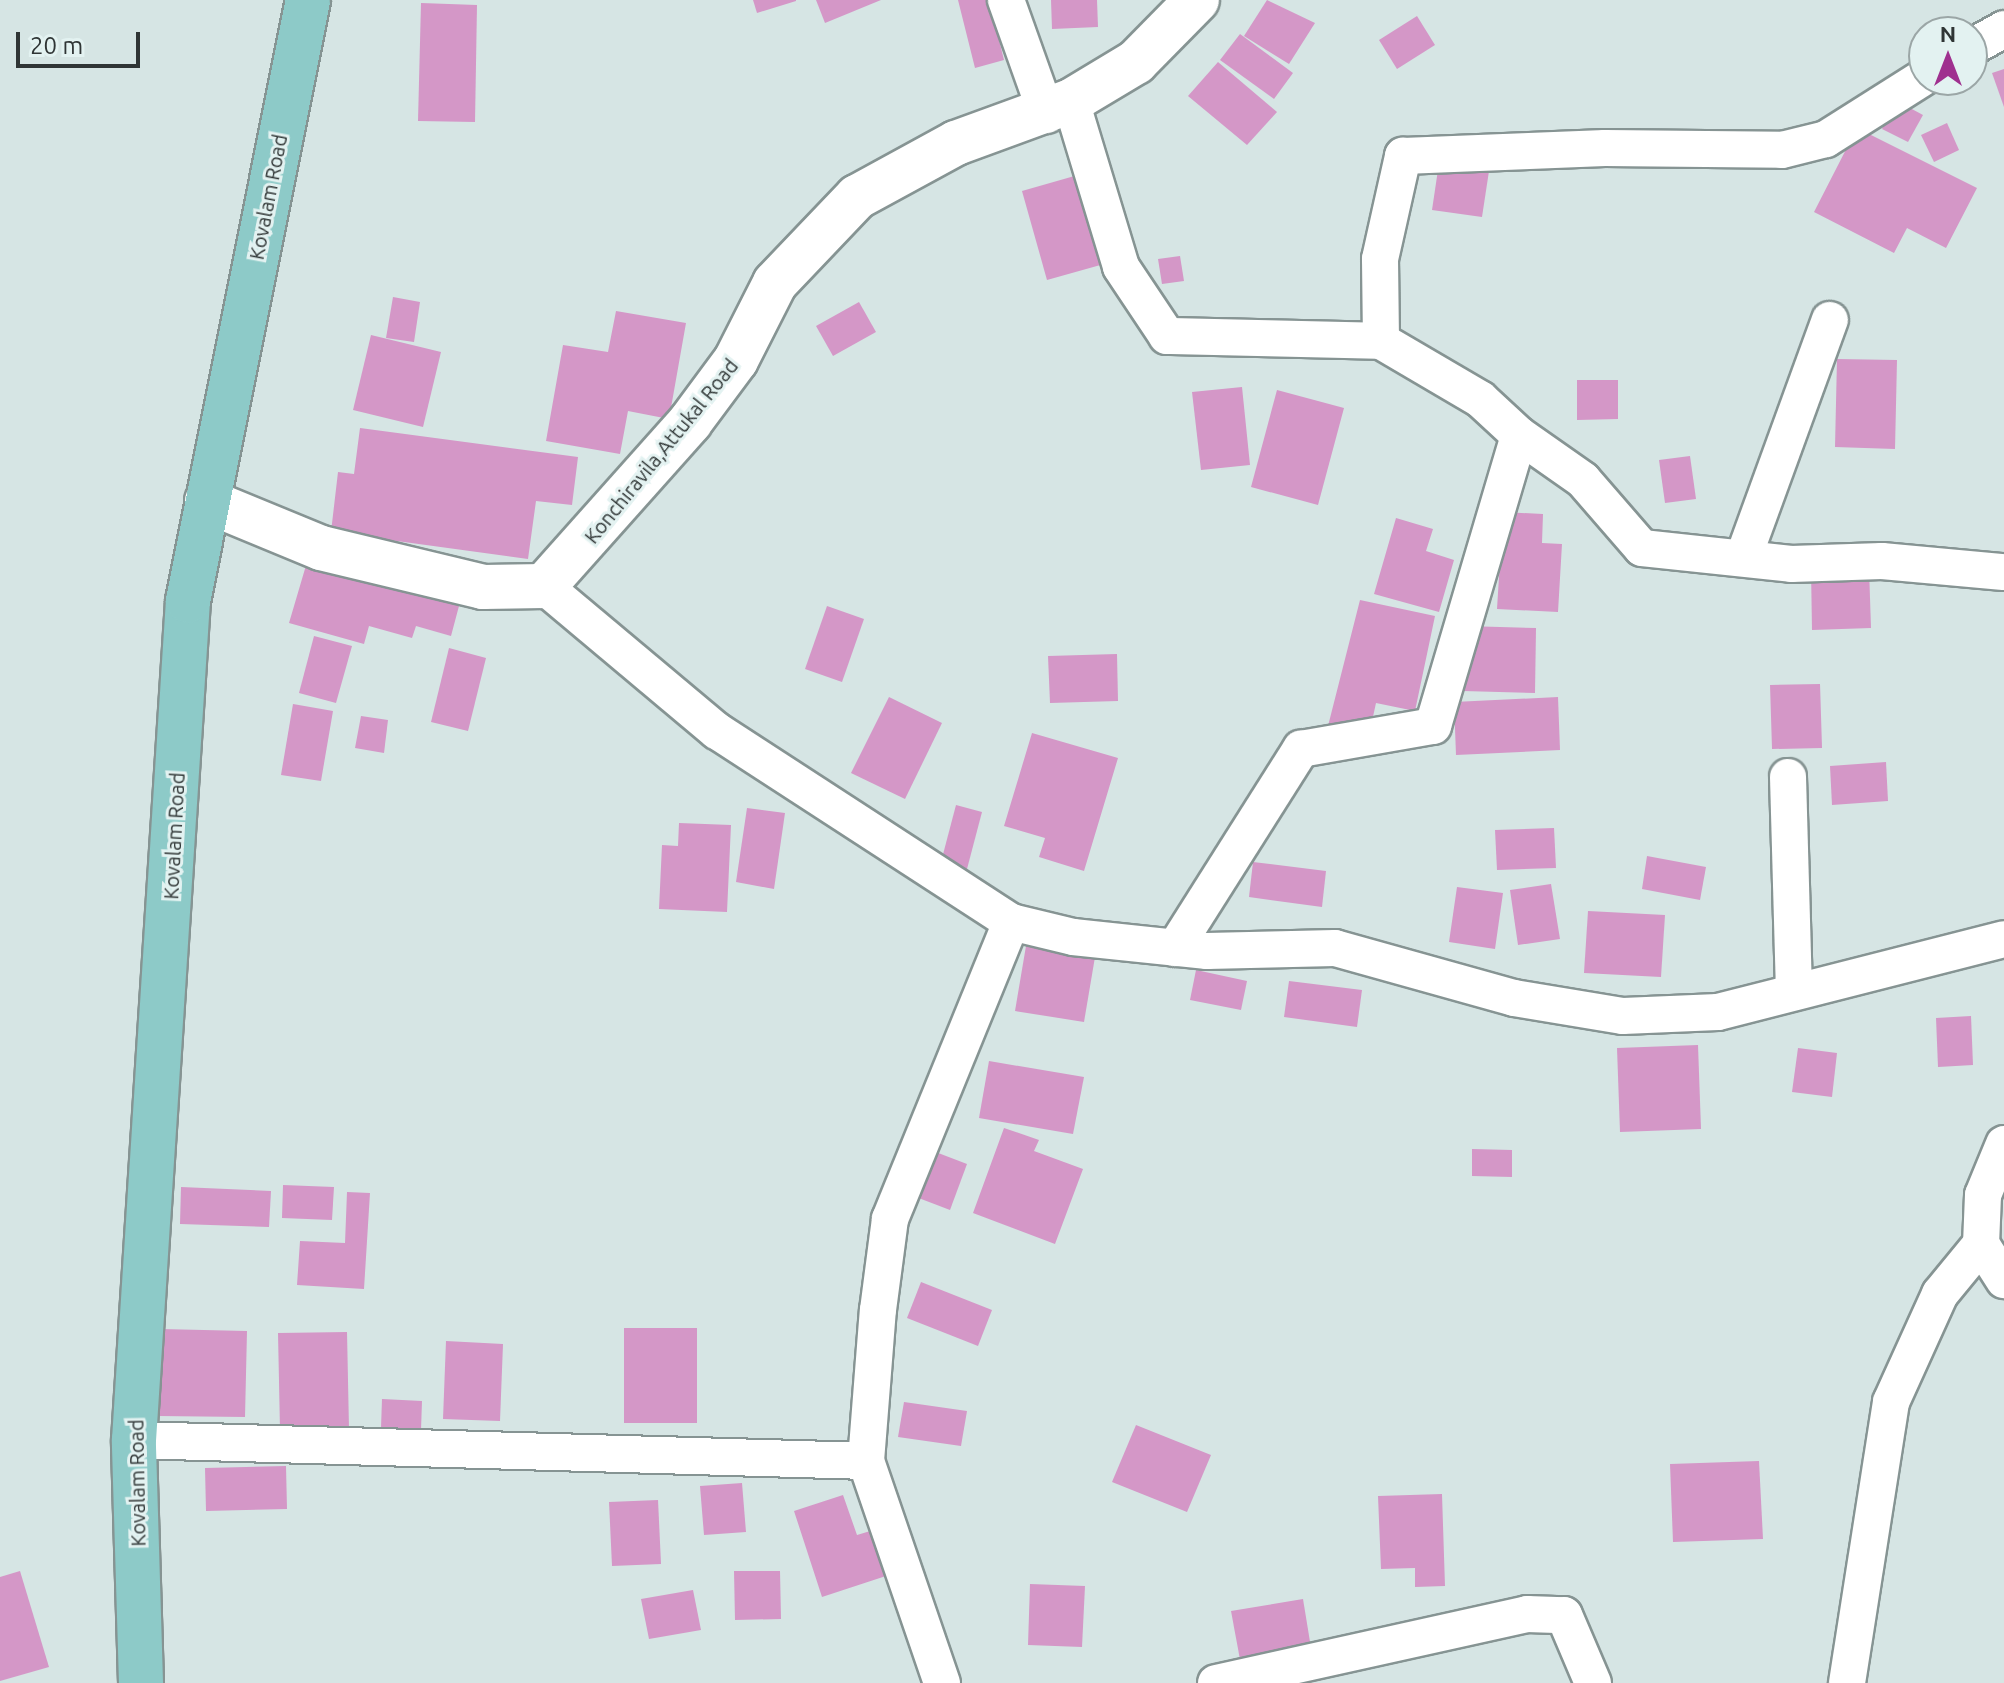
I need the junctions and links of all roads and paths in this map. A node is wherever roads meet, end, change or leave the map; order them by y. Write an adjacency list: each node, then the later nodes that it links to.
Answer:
1 (308, 0): 9 (main road, Kovalam Road)
2 (1006, 0): 5 (street)
3 (1197, 0): 5 (main road, Konchiravila,Attukal Road)
4 (1908, 87): 7 (street)
5 (1059, 108): 7 (street); 12 (main road, Konchiravila,Attukal Road)
6 (1830, 320): 10 (street)
7 (1381, 341): 8 (street)
8 (1519, 435): 10 (street); 16 (street)
9 (207, 501): 12 (main road); 21 (main road, Kovalam Road)
10 (1745, 553): 11 (street)
11 (2004, 572)
12 (544, 586): 14 (street)
13 (1788, 777): 17 (street)
14 (1011, 922): 16 (street); 22 (street)
15 (2004, 939): 17 (street)
16 (1175, 948): 17 (street)
17 (1794, 991)
18 (2004, 1144): 19 (street)
19 (1981, 1244): 20 (street); 28 (street)
20 (2004, 1280)
21 (134, 1440): 22 (street); 24 (main road, Kovalam Road)
22 (866, 1461): 25 (street)
23 (1364, 1668): 26 (street); 27 (street)
24 (141, 1683)
25 (942, 1683)
26 (1216, 1683)
27 (1593, 1683)
28 (1847, 1683)

